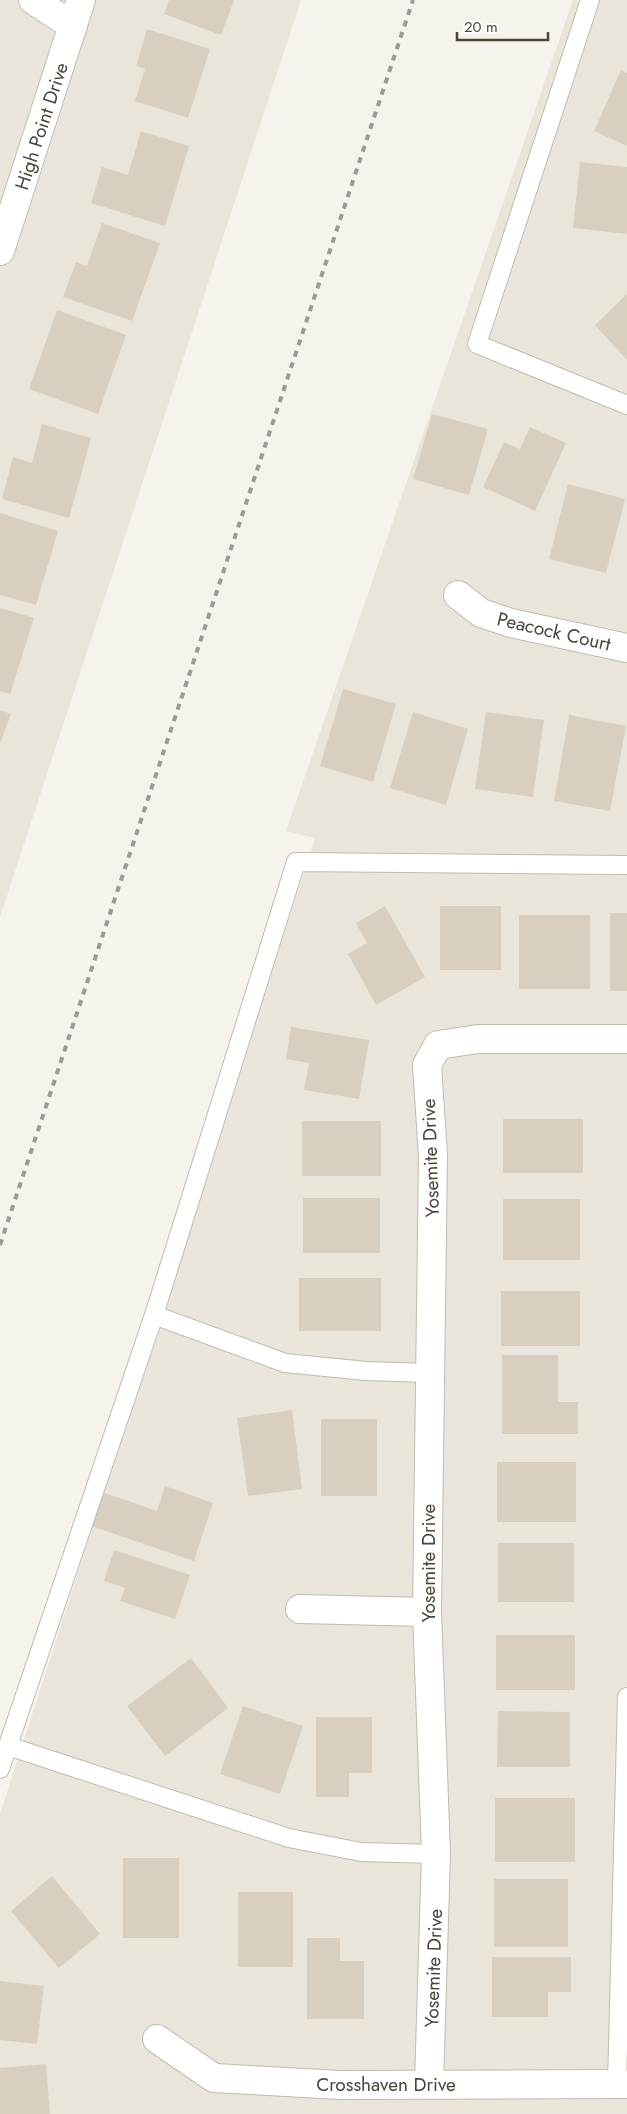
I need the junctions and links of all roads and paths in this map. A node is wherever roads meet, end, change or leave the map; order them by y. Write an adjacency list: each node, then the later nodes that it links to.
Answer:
1 (33, 0): 4 (street)
2 (81, 0): 4 (street, High Point Drive)
3 (590, 0): 7 (lane)
4 (72, 26): 5 (street, High Point Drive)
5 (7, 206): 6 (street, High Point Drive)
6 (0, 251)
7 (627, 405)
8 (458, 595): 9 (street, Peacock Court)
9 (627, 648)
10 (627, 865): 12 (lane)
11 (627, 1040): 13 (street, Yosemite Drive)
12 (154, 1315): 13 (lane); 17 (lane)
13 (430, 1373): 15 (street, Yosemite Drive)
14 (300, 1609): 15 (street)
15 (427, 1612): 19 (street, Yosemite Drive)
16 (627, 1697): 22 (lane)
17 (8, 1746): 18 (lane); 19 (lane)
18 (0, 1769)
19 (436, 1854): 21 (street, Yosemite Drive)
20 (157, 2039): 21 (street, Crosshaven Drive)
21 (429, 2084): 22 (street, Crosshaven Drive)
22 (622, 2084)

